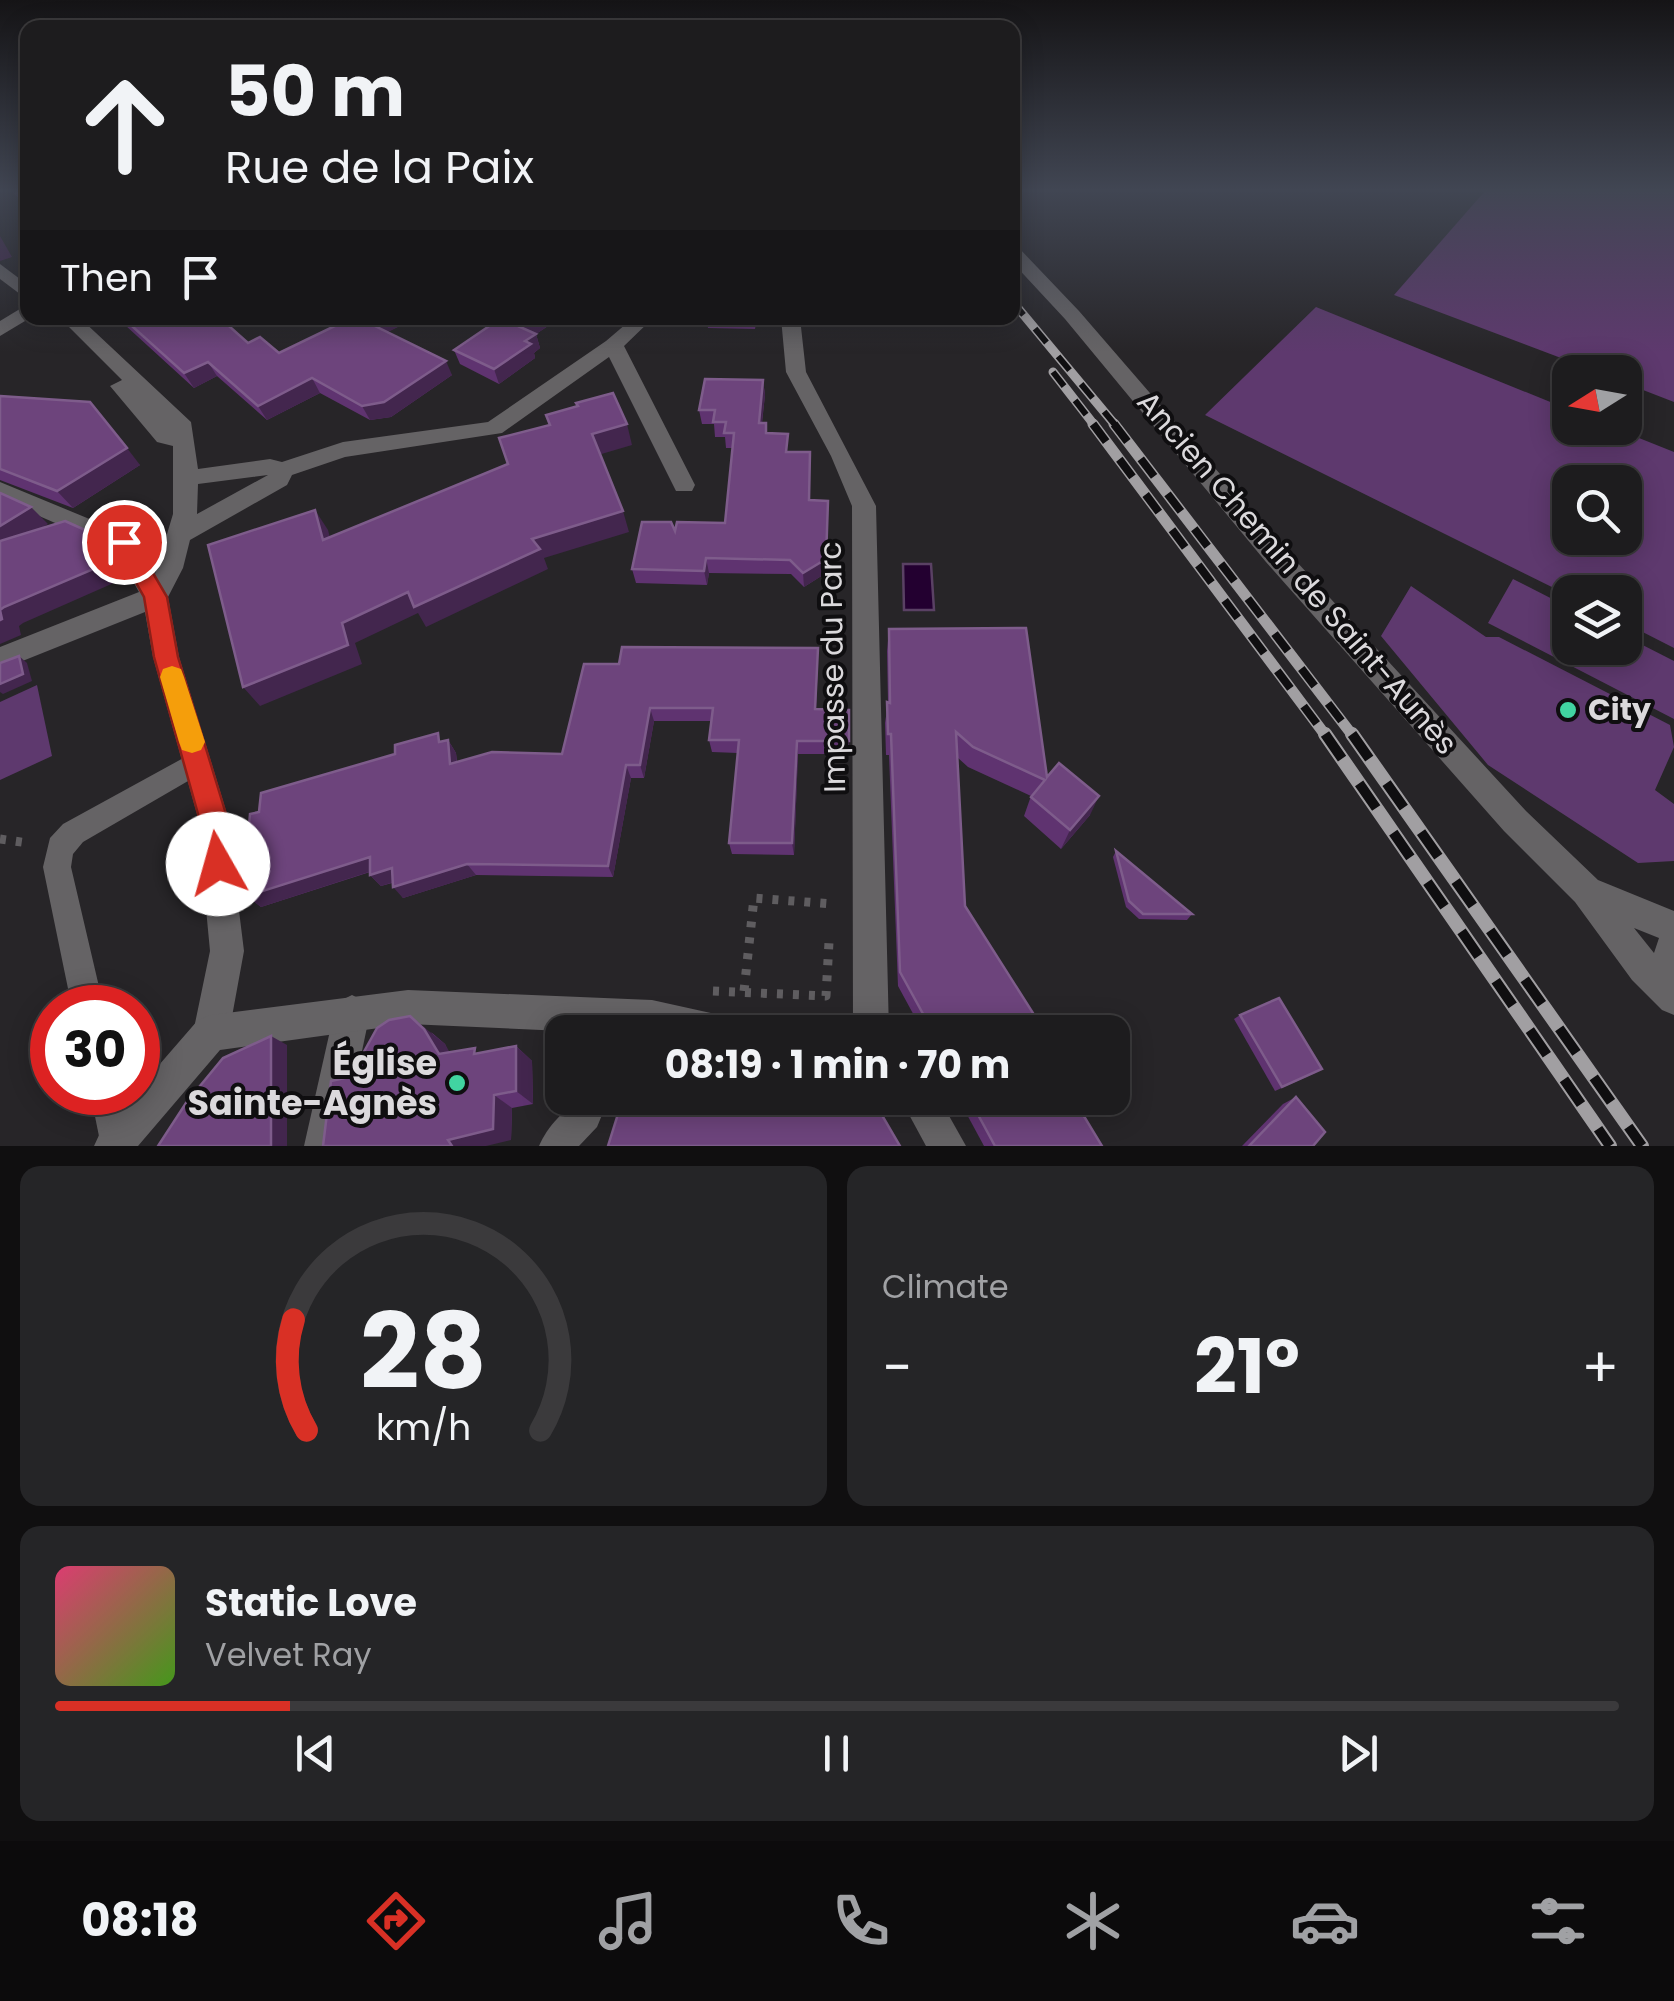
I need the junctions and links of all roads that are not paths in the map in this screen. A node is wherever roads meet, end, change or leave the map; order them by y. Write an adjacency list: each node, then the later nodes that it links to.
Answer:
1 (0, 250): 4 (street)
2 (1020, 260): 22 (street, Ancien Chemin de Saint-Aunès)
3 (0, 268): 5 (street)
4 (20, 281)
5 (20, 286)
6 (20, 302): 11 (street)
7 (59, 325): 13 (street)
8 (76, 325): 13 (street)
9 (636, 325): 12 (street)
10 (791, 325): 29 (street, Impasse du Parc)
11 (0, 330)
12 (613, 345): 14 (street); 16 (street)
13 (182, 440): 15 (street)
14 (284, 470): 15 (street); 18 (street)
15 (187, 478): 18 (street)
16 (684, 485)
17 (0, 490): 19 (street)
18 (180, 534): 19 (street)
19 (155, 597): 20 (street); 21 (street)
20 (0, 659)
21 (198, 762): 25 (lane); 30 (street)
22 (1586, 891): 23 (street, Ancien Chemin de Saint-Aunès); 26 (street, Ancien Chemin de Saint-Aunès)
23 (1674, 928)
24 (1674, 941): 26 (street)
25 (83, 985)
26 (1673, 996)
27 (352, 1013): 28 (street); 30 (street); 35 (street)
28 (588, 1015)
29 (871, 1015)
30 (212, 1033): 34 (street)
31 (110, 1115): 34 (lane)
32 (584, 1115): 36 (lane)
33 (928, 1115): 37 (street)
34 (115, 1144)
35 (323, 1146)
36 (556, 1146)
37 (947, 1146)

